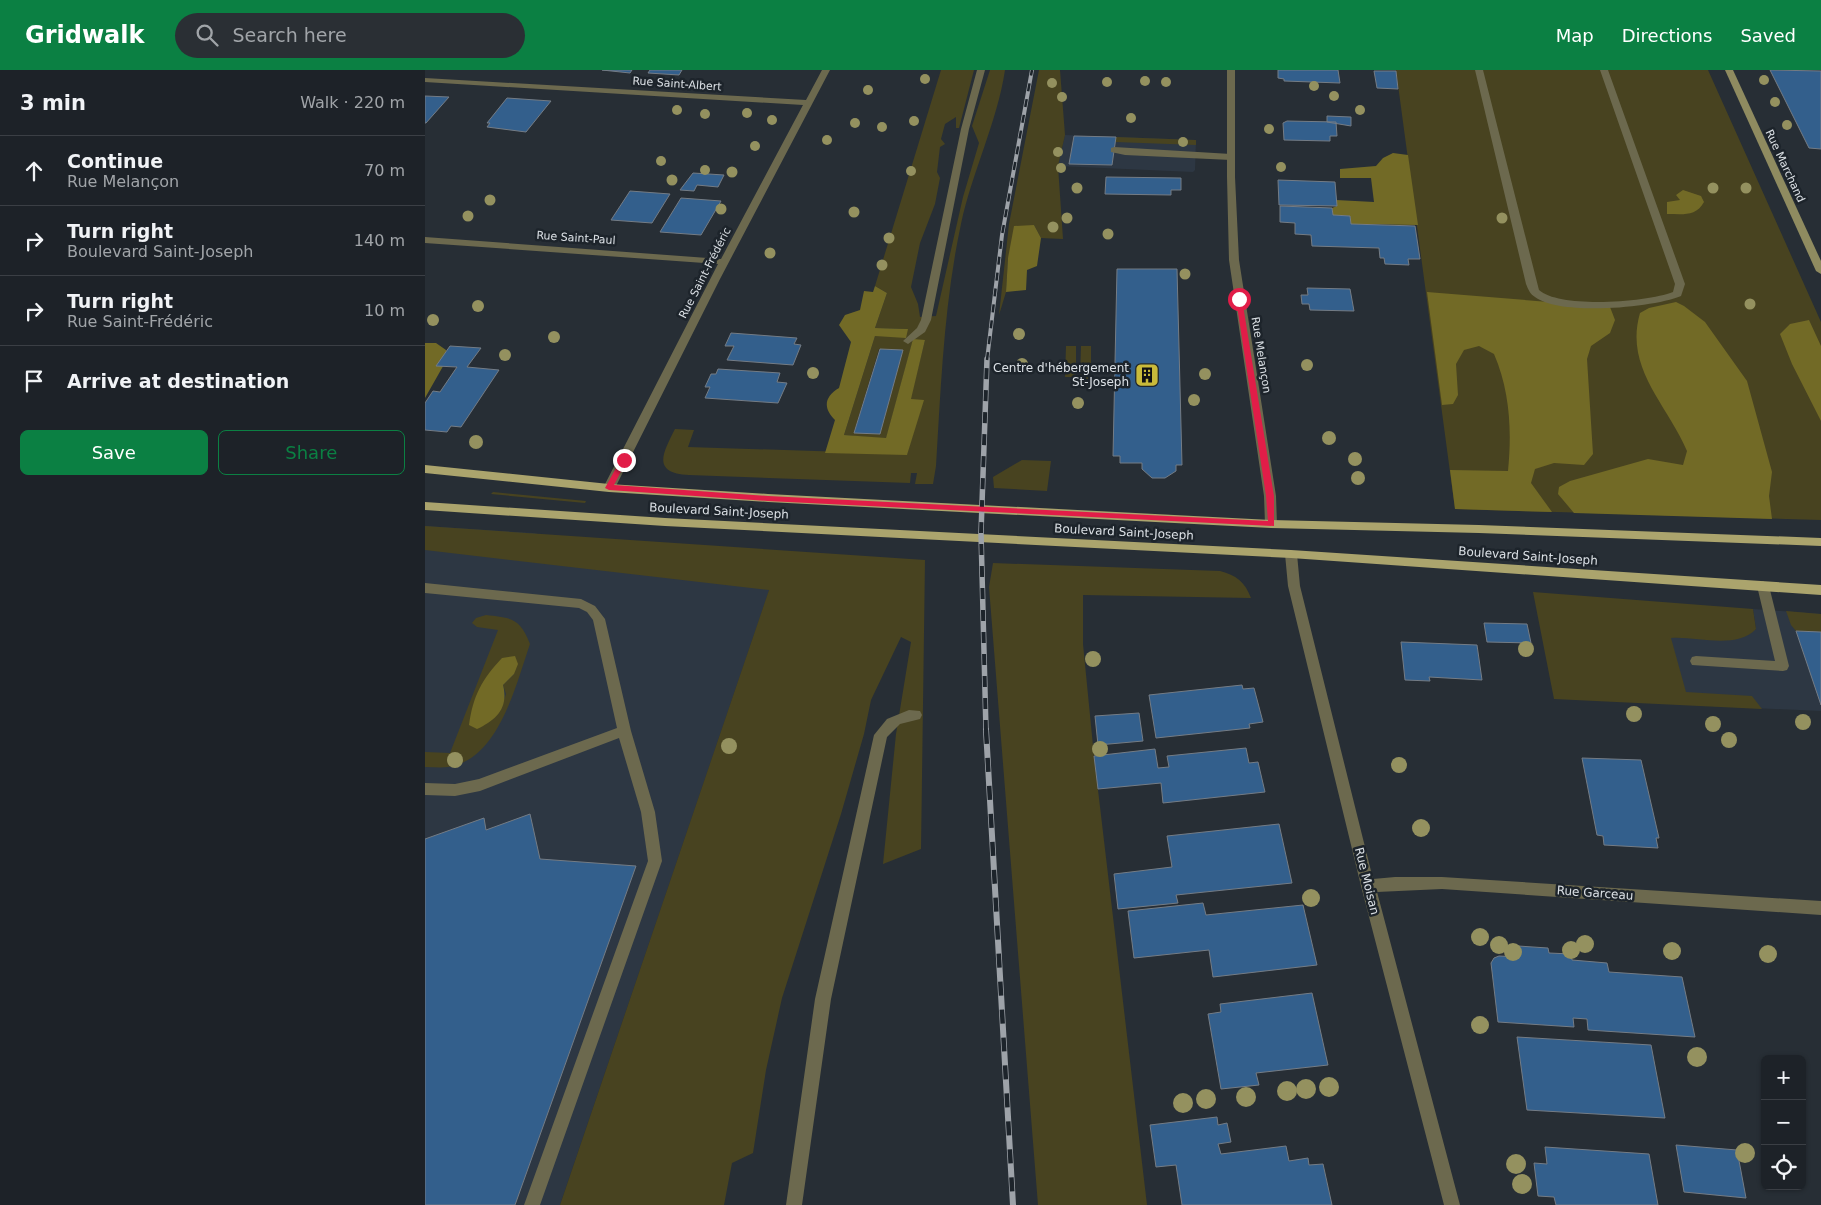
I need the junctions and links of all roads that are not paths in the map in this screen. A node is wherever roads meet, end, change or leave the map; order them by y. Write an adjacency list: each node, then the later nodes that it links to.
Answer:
1 (826, 70): 8 (street, Rue Saint-Frédéric)
2 (981, 70): 15 (street)
3 (1231, 70): 10 (street, Rue Melançon)
4 (1479, 70): 5 (street)
5 (1604, 70)
6 (1729, 70): 12 (street, Rue Marchand)
7 (425, 80): 8 (street, Rue Saint-Albert)
8 (808, 104): 13 (street, Rue Saint-Frédéric)
9 (1114, 150): 10 (street)
10 (1231, 157): 19 (street, Rue Melançon)
11 (425, 240): 13 (street, Rue Saint-Paul)
12 (1819, 261): 14 (street, Rue Marchand)
13 (725, 262): 17 (street, Rue Saint-Frédéric)
14 (1821, 271)
15 (908, 341)
16 (425, 469): 17 (main road, Boulevard Saint-Joseph)
17 (609, 488): 19 (main road, Boulevard Saint-Joseph)
18 (425, 506): 21 (main road, Boulevard Saint-Joseph)
19 (1271, 524): 20 (main road, Boulevard Saint-Joseph)
20 (1821, 542)
21 (1291, 554): 22 (main road, Boulevard Saint-Joseph); 29 (street, Rue Moisan)
22 (1763, 586): 24 (main road, Boulevard Saint-Joseph); 25 (street)
23 (425, 588): 27 (street)
24 (1821, 590)
25 (1696, 661)
26 (915, 714): 32 (street)
27 (624, 730): 28 (street); 31 (street)
28 (425, 788)
29 (1368, 886): 30 (street, Rue Garceau); 33 (street, Rue Moisan)
30 (1821, 908)
31 (532, 1205)
32 (794, 1205)
33 (1452, 1205)

